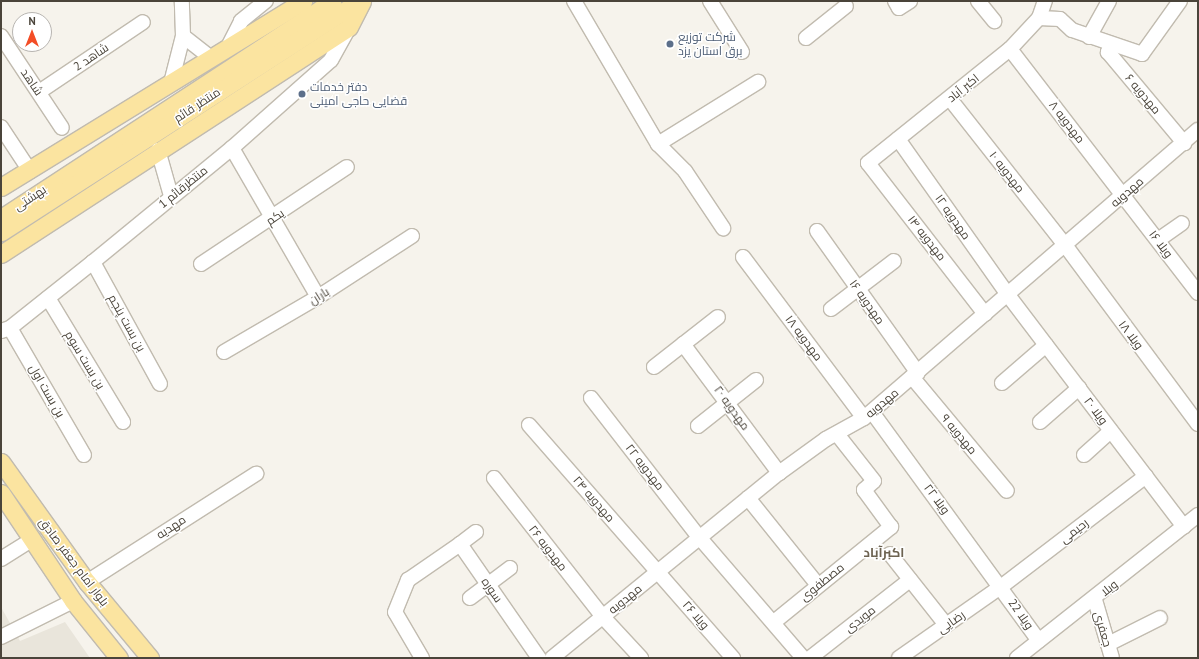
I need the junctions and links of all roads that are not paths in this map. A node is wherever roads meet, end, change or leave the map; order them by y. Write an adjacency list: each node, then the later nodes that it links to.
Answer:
1 (182, 1): 20 (street)
2 (266, 1): 24 (street)
3 (303, 1): 24 (main road)
4 (332, 1): 43 (main road, منتظر قائم)
5 (361, 1): 18 (main road); 47 (main road, منتظر قائم)
6 (574, 1): 37 (street)
7 (710, 1): 26 (street)
8 (895, 1): 9 (street)
9 (910, 1)
10 (978, 1): 16 (street)
11 (1045, 1): 15 (street, اکبر آباد)
12 (1109, 1): 21 (street)
13 (1180, 1): 23 (street)
14 (847, 3): 22 (street)
15 (1039, 18): 21 (street); 25 (street, اکبر آباد)
16 (994, 21)
17 (143, 22): 30 (street, شاهد 2)
18 (349, 27): 38 (street, منتظرقائم 1); 39 (main road)
19 (1, 36): 30 (street, شاهد)
20 (183, 36): 27 (street); 29 (street)
21 (1089, 37): 23 (street)
22 (806, 38)
23 (1111, 44): 36 (street, مهدویه ۶)
24 (228, 47): 27 (main road)
25 (1010, 49): 31 (street, اکبر آباد); 45 (street, مهدویه ۸)
26 (742, 52)
27 (211, 58): 29 (main road)
28 (758, 82): 37 (street)
29 (171, 83): 42 (main road)
30 (39, 92): 33 (street, شاهد)
31 (950, 99): 35 (street, اکبر آباد); 56 (street, مهدویه ۱۰)
32 (1, 127): 42 (street)
33 (62, 128)
34 (1198, 130): 36 (street, مهدویه)
35 (898, 139): 40 (street, اکبر آباد); 63 (street, مهدویه ۱۲)
36 (1184, 143): 45 (street, مهدویه)
37 (658, 144): 51 (street)
38 (232, 148): 46 (street, منتظرقائم 1); 49 (street)
39 (158, 150): 46 (street); 55 (main road)
40 (868, 163): 67 (street, مهدویه ۱۴)
41 (347, 167): 49 (street, یکم)
42 (30, 171): 44 (main road)
43 (59, 178): 48 (main road, بهشتی)
44 (2, 185)
45 (1124, 194): 54 (street, ویلا ۱۶); 56 (street, مهدویه)
46 (170, 196): 59 (street, منتظرقائم 1)
47 (35, 211): 55 (main road, بهشتی)
48 (1, 218)
49 (273, 219): 60 (street, یکم); 64 (street)
50 (1182, 223): 54 (street)
51 (723, 228)
52 (817, 231): 61 (street, مهدویه ۱۶)
53 (412, 236): 64 (street, باران)
54 (1158, 240): 62 (street, ویلا ۱۶)
55 (2, 245)
56 (1065, 245): 63 (street, مهدویه); 84 (street, ویلا ۱۸)
57 (743, 257): 81 (street, مهدویه ۱۸)
58 (894, 261): 61 (street)
59 (93, 262): 65 (street, منتظرقائم 1); 77 (street, بن بست پنجم)
60 (200, 264)
61 (858, 288): 66 (street); 74 (street, مهدویه ۱۶)
62 (1198, 293)
63 (1008, 295): 67 (street, مهدویه); 71 (street, ویلا ۲۰)
64 (318, 297): 72 (street, باران)
65 (48, 298): 69 (street, منتظرقائم 1); 82 (street, بن بست سوم)
66 (831, 309)
67 (986, 314): 74 (street, مهدویه)
68 (718, 317): 70 (street)
69 (6, 329): 89 (street, بن بست اول)
70 (683, 344): 73 (street); 80 (street, مهدویه ۲۰)
71 (1046, 345): 76 (street); 78 (street, ویلا ۲۰)
72 (224, 352)
73 (654, 367)
74 (915, 375): 81 (street, مهدویه); 96 (street, مهدویه ۹)
75 (756, 380): 80 (street)
76 (1002, 383)
77 (160, 384)
78 (1079, 388): 83 (street); 87 (street, ویلا ۲۰)
79 (591, 398): 102 (street, مهدویه ۲۲)
80 (728, 402): 86 (street); 92 (street, مهدویه ۲۰)
81 (868, 415): 88 (street, مهدویه); 113 (street, ویلا ۲۲)
82 (122, 422)
83 (1040, 422)
84 (1198, 424)
85 (529, 425): 108 (street, مهدویه ۲۴)
86 (698, 426)
87 (1111, 431): 90 (street); 94 (street, ویلا ۲۰)
88 (837, 434): 92 (street, مهدویه); 112 (street, مصطفوی)
89 (84, 455)
90 (1084, 455)
91 (1, 462): 110 (main road, بلوار امام جعفر صادق)
92 (779, 473): 98 (street, مهدویه)
93 (256, 474): 110 (street, مهديه)
94 (1146, 476): 100 (street, ویلا ۲۰); 113 (street, رحیمی)
95 (494, 478): 117 (street, مهدویه ۲۶)
96 (1007, 491)
97 (1, 493): 103 (main road, بلوار امام جعفر صادق)
98 (748, 498): 102 (street, مهدویه); 112 (street)
99 (1198, 515): 100 (street, ویلا)
100 (1184, 527): 115 (street, ویلا)
101 (476, 532): 104 (street)
102 (699, 536): 108 (street, مهدویه); 119 (street)
103 (32, 540): 106 (street); 116 (main road, بلوار امام جعفر صادق)
104 (460, 544): 111 (street, سوره); 126 (street)
105 (890, 554): 109 (street)
106 (1, 559)
107 (510, 568): 111 (street)
108 (658, 573): 117 (street, مهدویه); 130 (street, ویلا ۲۶)
109 (910, 580): 120 (street); 132 (street, مویدی)
110 (87, 582): 125 (main road, بلوار امام جعفر صادق)
111 (488, 584): 114 (street); 127 (street, سوره)
112 (818, 585): 119 (street, مصطفوی)
113 (1002, 586): 120 (street, رضایی); 122 (street, ویلا 22)
114 (470, 598)
115 (1094, 600): 122 (street, ویلا); 123 (street, جعفری)
116 (73, 601): 121 (street); 124 (main road, بلوار امام جعفر صادق)
117 (603, 617): 128 (street, مهدویه); 129 (street, مهدویه ۲۶)
118 (1160, 618): 123 (street)
119 (774, 622): 131 (street)
120 (946, 625): 133 (street, رضایی)
121 (1, 636)
122 (1039, 641): 134 (street, ویلا)
123 (1108, 644): 135 (street, جعفری)
124 (119, 658)
125 (150, 658)
126 (422, 658)
127 (539, 658)
128 (552, 658)
129 (641, 658)
130 (733, 658)
131 (803, 658)
132 (810, 658)
133 (899, 658)
134 (1017, 658)
135 (1112, 658)

